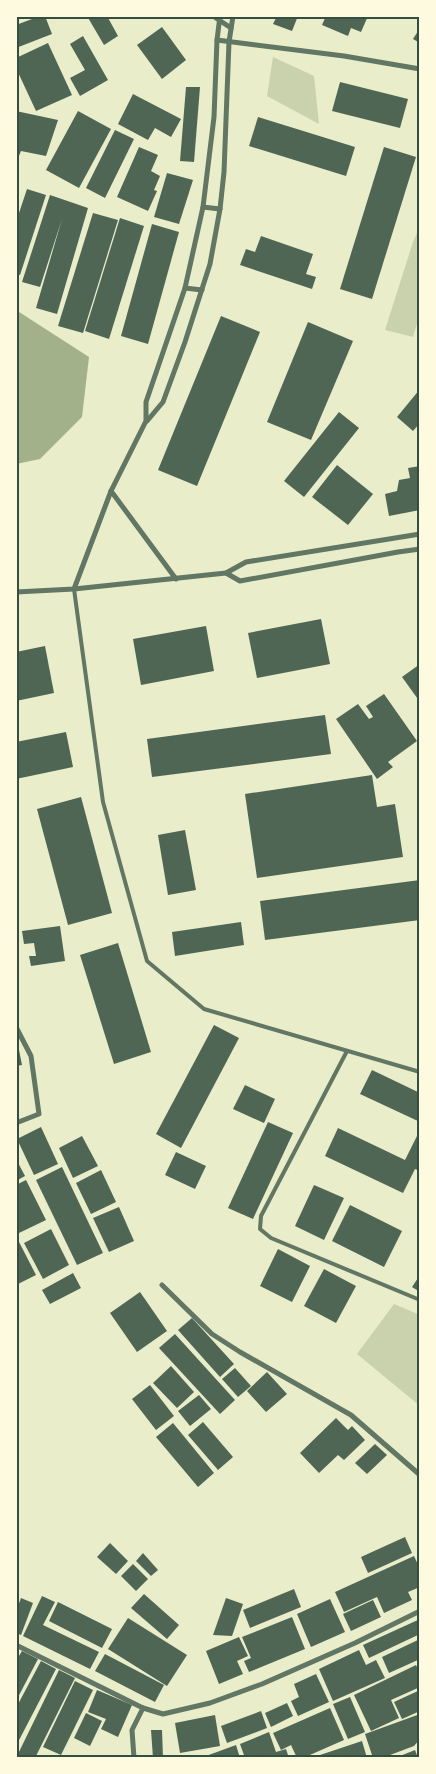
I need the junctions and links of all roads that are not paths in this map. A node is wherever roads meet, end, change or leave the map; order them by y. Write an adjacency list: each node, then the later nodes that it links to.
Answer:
1 (213, 16): 3 (street)
2 (233, 16): 4 (street)
3 (220, 18): 4 (street); 5 (street)
4 (231, 28): 6 (street)
5 (217, 40): 6 (street); 8 (street)
6 (229, 42): 7 (street); 9 (street)
7 (420, 69)
8 (203, 207): 9 (street); 10 (street)
9 (220, 209): 11 (street)
10 (185, 288): 11 (street); 12 (street)
11 (202, 290): 12 (street)
12 (146, 421): 13 (street)
13 (111, 491): 17 (street); 18 (street)
14 (420, 534): 16 (street)
15 (420, 549): 16 (street)
16 (226, 573): 17 (street)
17 (176, 579): 18 (street)
18 (74, 590): 19 (street); 21 (lane)
19 (16, 592)
20 (16, 1027): 23 (street)
21 (347, 1051): 22 (lane); 25 (lane)
22 (420, 1072)
23 (16, 1123)
24 (162, 1285): 26 (street)
25 (420, 1300)
26 (420, 1475)
27 (420, 1611): 29 (street)
28 (16, 1645): 29 (street)
29 (143, 1708): 30 (street)
30 (134, 1758)

